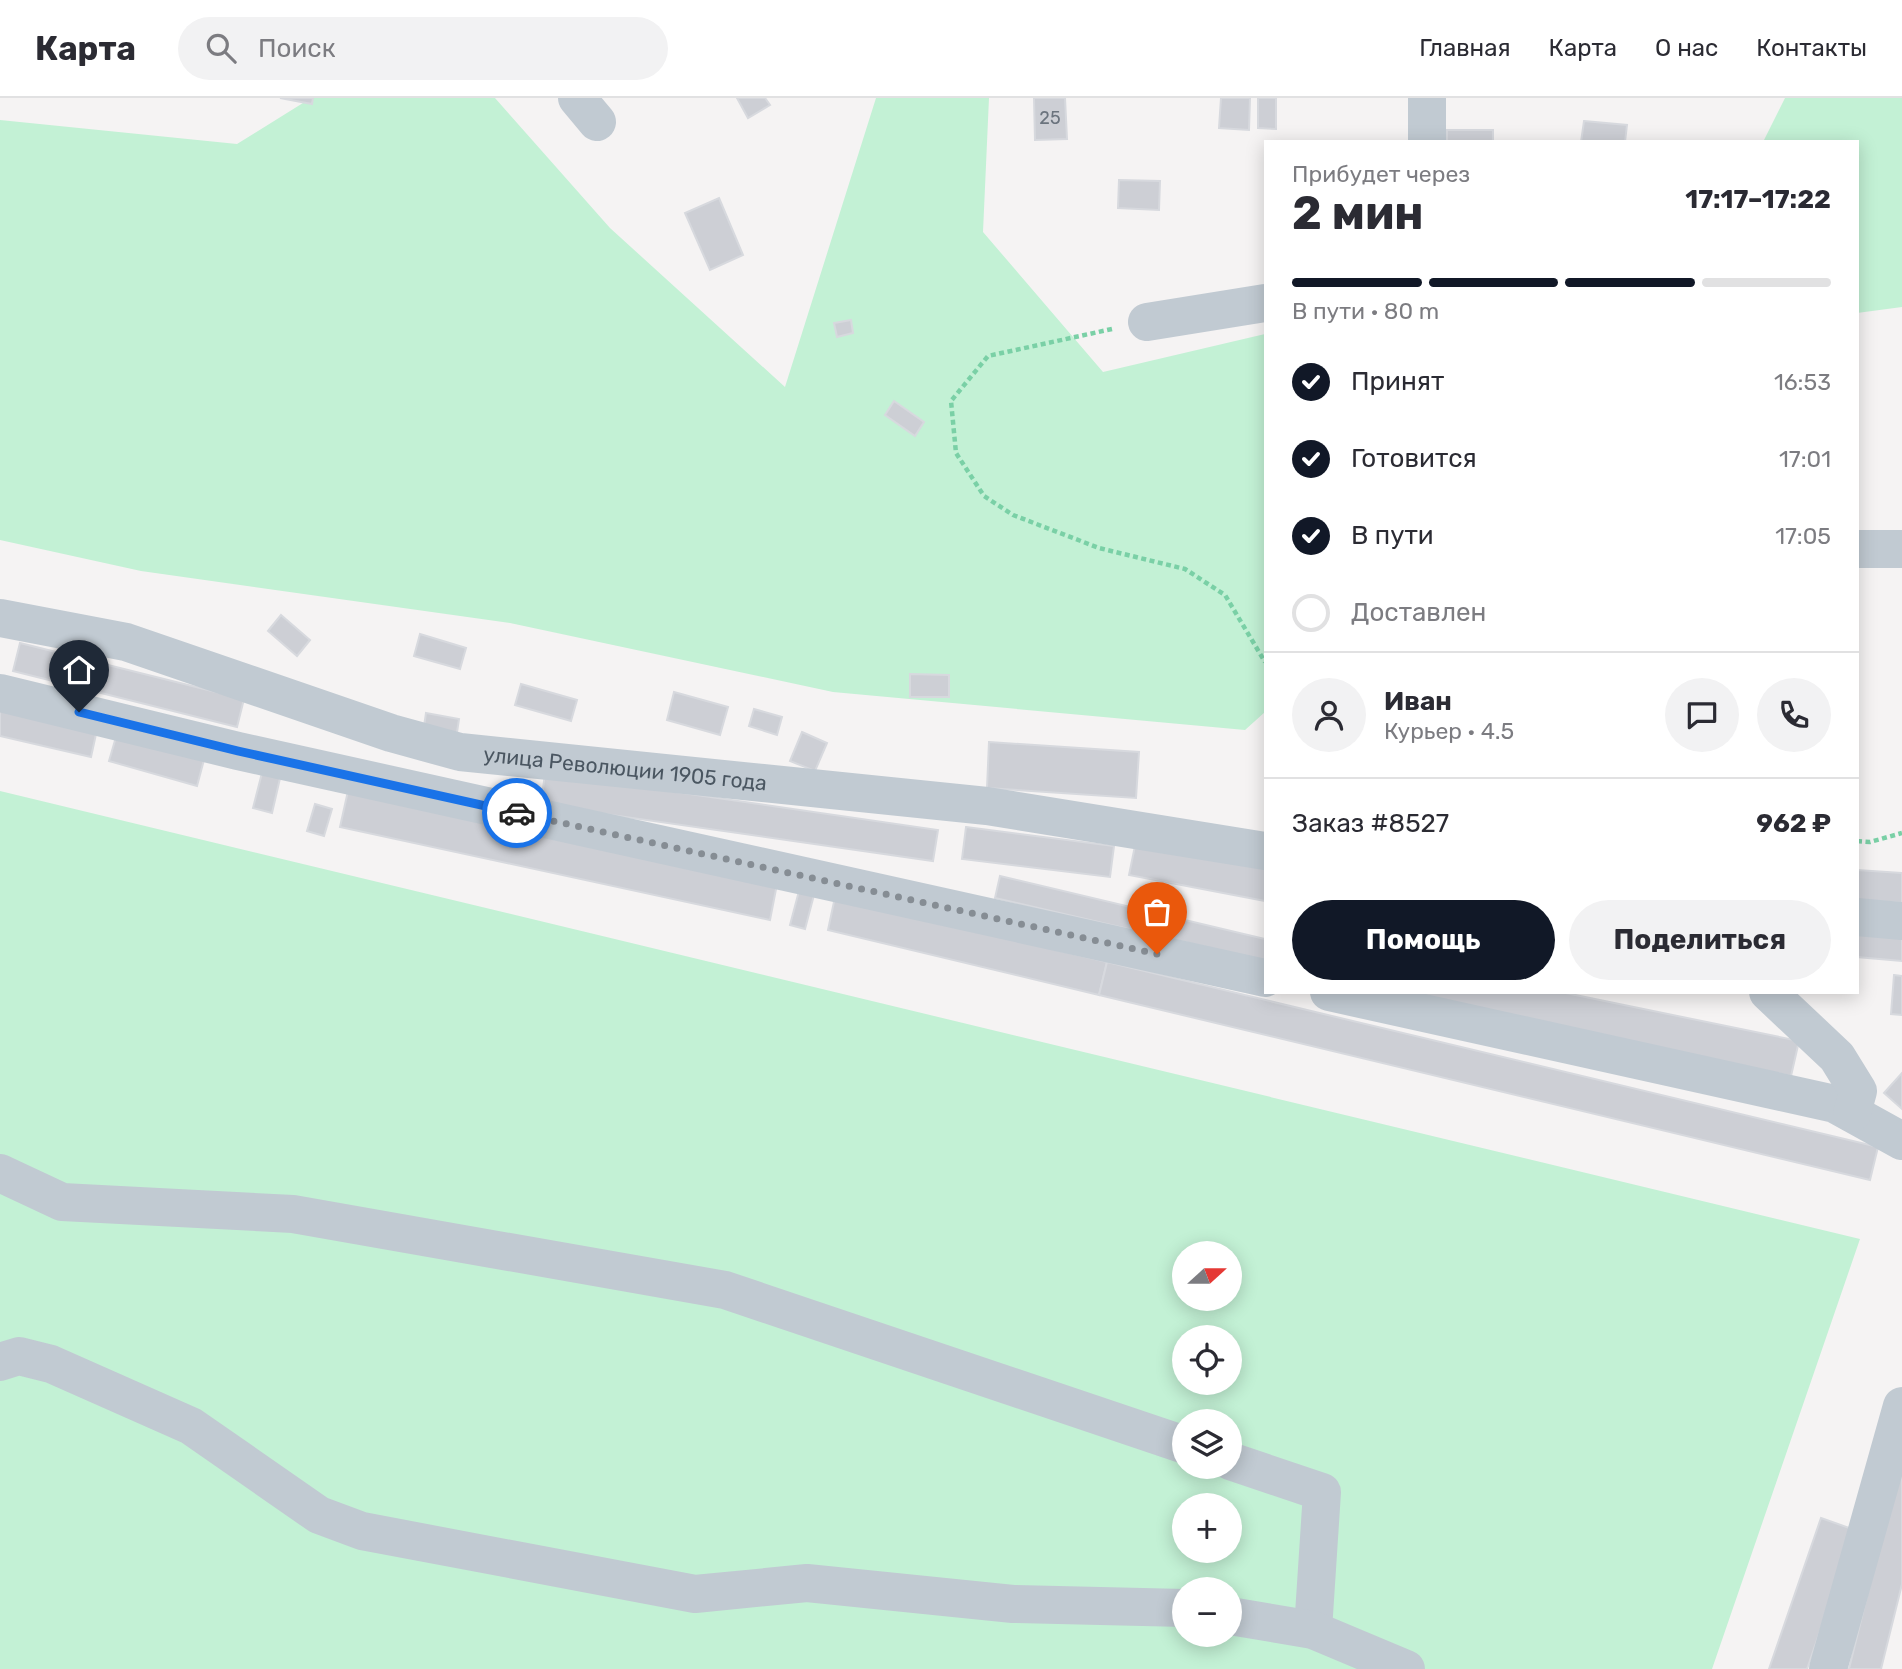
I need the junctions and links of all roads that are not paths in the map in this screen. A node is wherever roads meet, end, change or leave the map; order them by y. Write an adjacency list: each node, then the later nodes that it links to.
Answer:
1 (1427, 98): 2 (street)
2 (1427, 140)
3 (1264, 303): 4 (street)
4 (1147, 322)
5 (1859, 549): 6 (street)
6 (1902, 550)
7 (0, 618): 9 (street, улица Революции 1905 года)
8 (0, 693): 12 (street)
9 (1264, 851)
10 (1859, 917): 11 (street)
11 (1902, 921)
12 (1264, 978)
13 (1338, 994): 15 (street)
14 (1770, 994): 15 (street)
15 (1852, 1114): 16 (street)
16 (1902, 1141)
17 (0, 1174): 20 (street)
18 (0, 1362): 22 (street)
19 (1902, 1406): 26 (street)
20 (1172, 1441)
21 (1242, 1465): 24 (street)
22 (1172, 1608)
23 (1242, 1618): 24 (street)
24 (1314, 1630): 25 (street)
25 (1406, 1669)
26 (1828, 1669)

